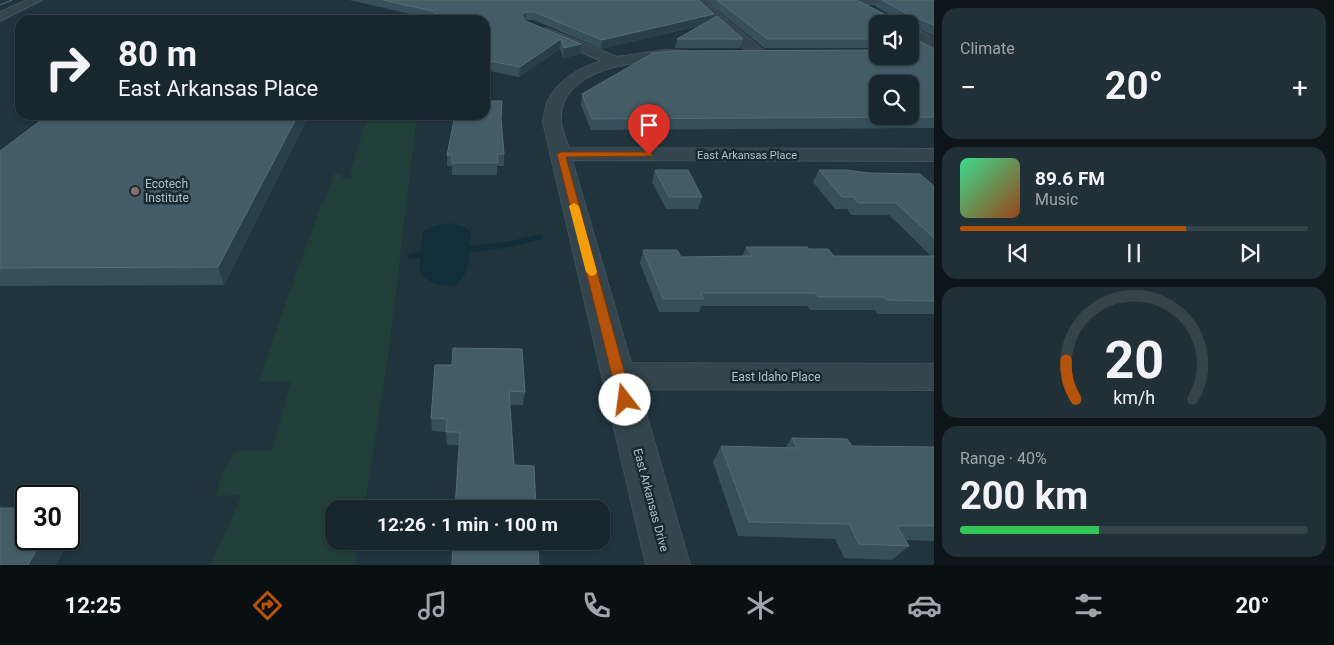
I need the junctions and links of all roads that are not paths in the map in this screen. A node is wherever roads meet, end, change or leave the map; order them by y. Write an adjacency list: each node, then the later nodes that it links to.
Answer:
1 (36, 0): 6 (street)
2 (696, 0): 12 (street)
3 (852, 1): 4 (street); 5 (street)
4 (934, 1)
5 (879, 15)
6 (0, 17)
7 (536, 28): 14 (street)
8 (919, 40): 9 (street)
9 (931, 51)
10 (700, 54): 14 (street, East Arkansas Drive)
11 (737, 54): 12 (street)
12 (759, 54): 13 (street)
13 (778, 54)
14 (616, 62): 15 (street, East Arkansas Drive)
15 (561, 154): 16 (street, East Arkansas Place); 17 (street, East Arkansas Drive)
16 (934, 155)
17 (619, 376): 18 (street, East Idaho Place); 19 (street, East Arkansas Drive)
18 (934, 378)
19 (668, 565)

